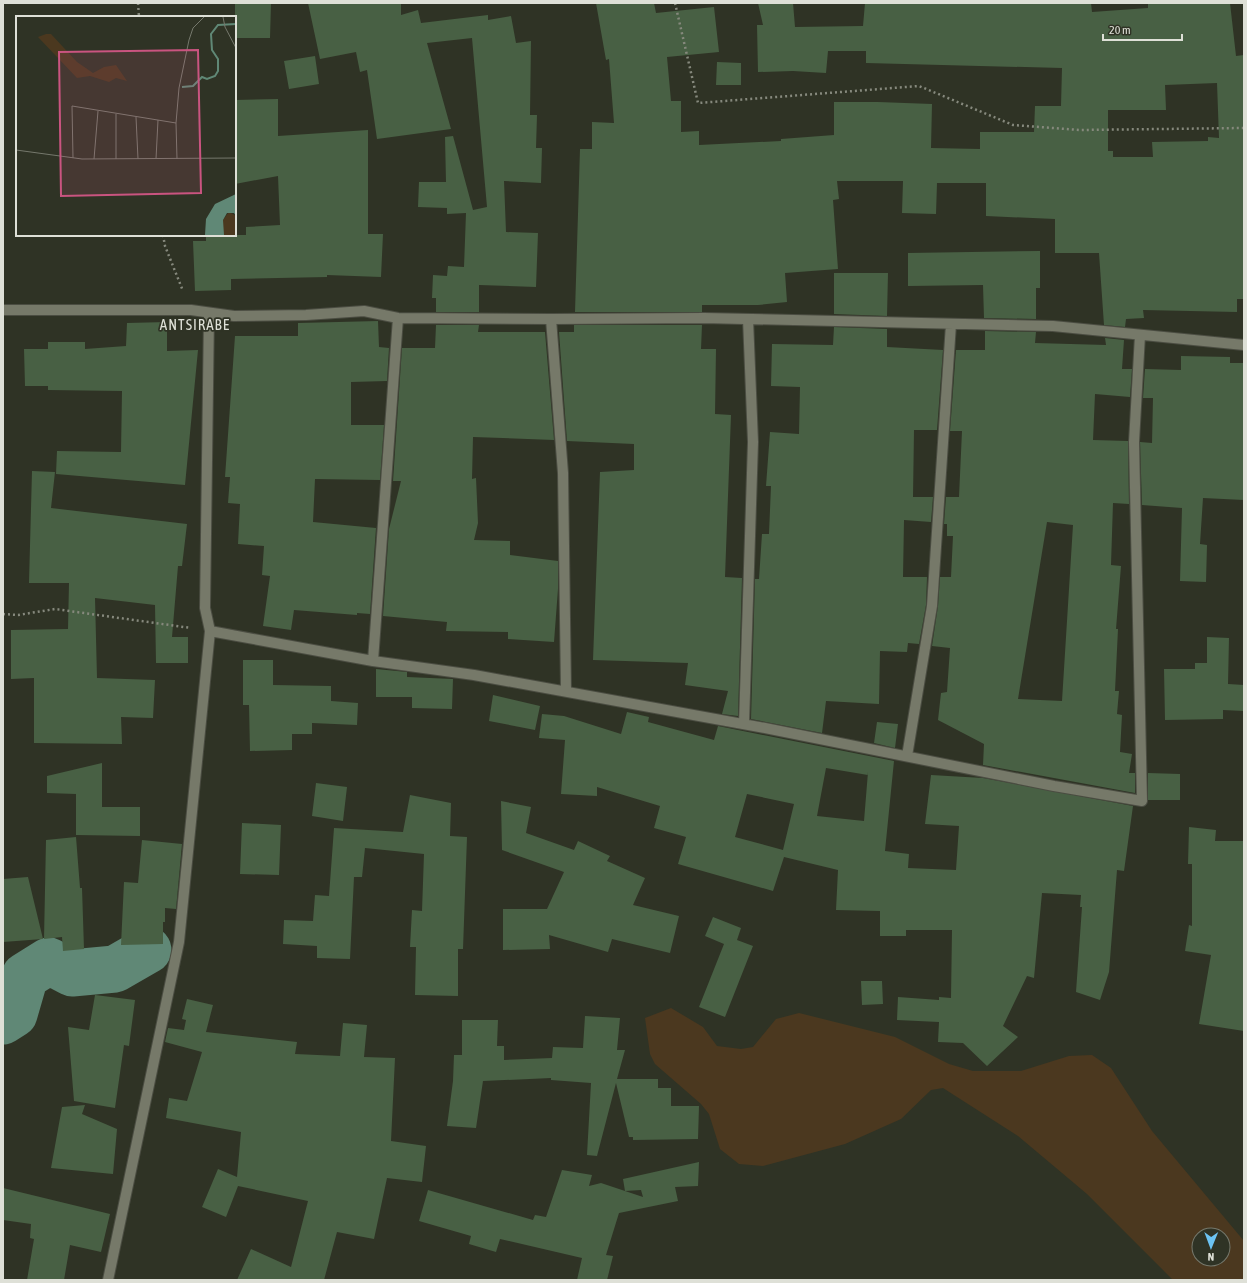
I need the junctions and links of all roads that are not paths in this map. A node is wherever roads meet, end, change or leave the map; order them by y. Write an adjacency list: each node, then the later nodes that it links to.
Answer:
1 (3, 310): 2 (street)
2 (209, 313): 3 (street); 9 (street)
3 (398, 318): 5 (street); 10 (street)
4 (748, 319): 5 (street); 6 (street); 12 (street)
5 (551, 320): 11 (street)
6 (951, 324): 7 (street); 13 (street)
7 (1140, 335): 8 (street); 13 (street)
8 (1244, 345)
9 (210, 631): 10 (street); 14 (street)
10 (373, 661): 11 (street)
11 (566, 691): 12 (street)
12 (744, 724): 13 (street)
13 (907, 756)
14 (108, 1280)

